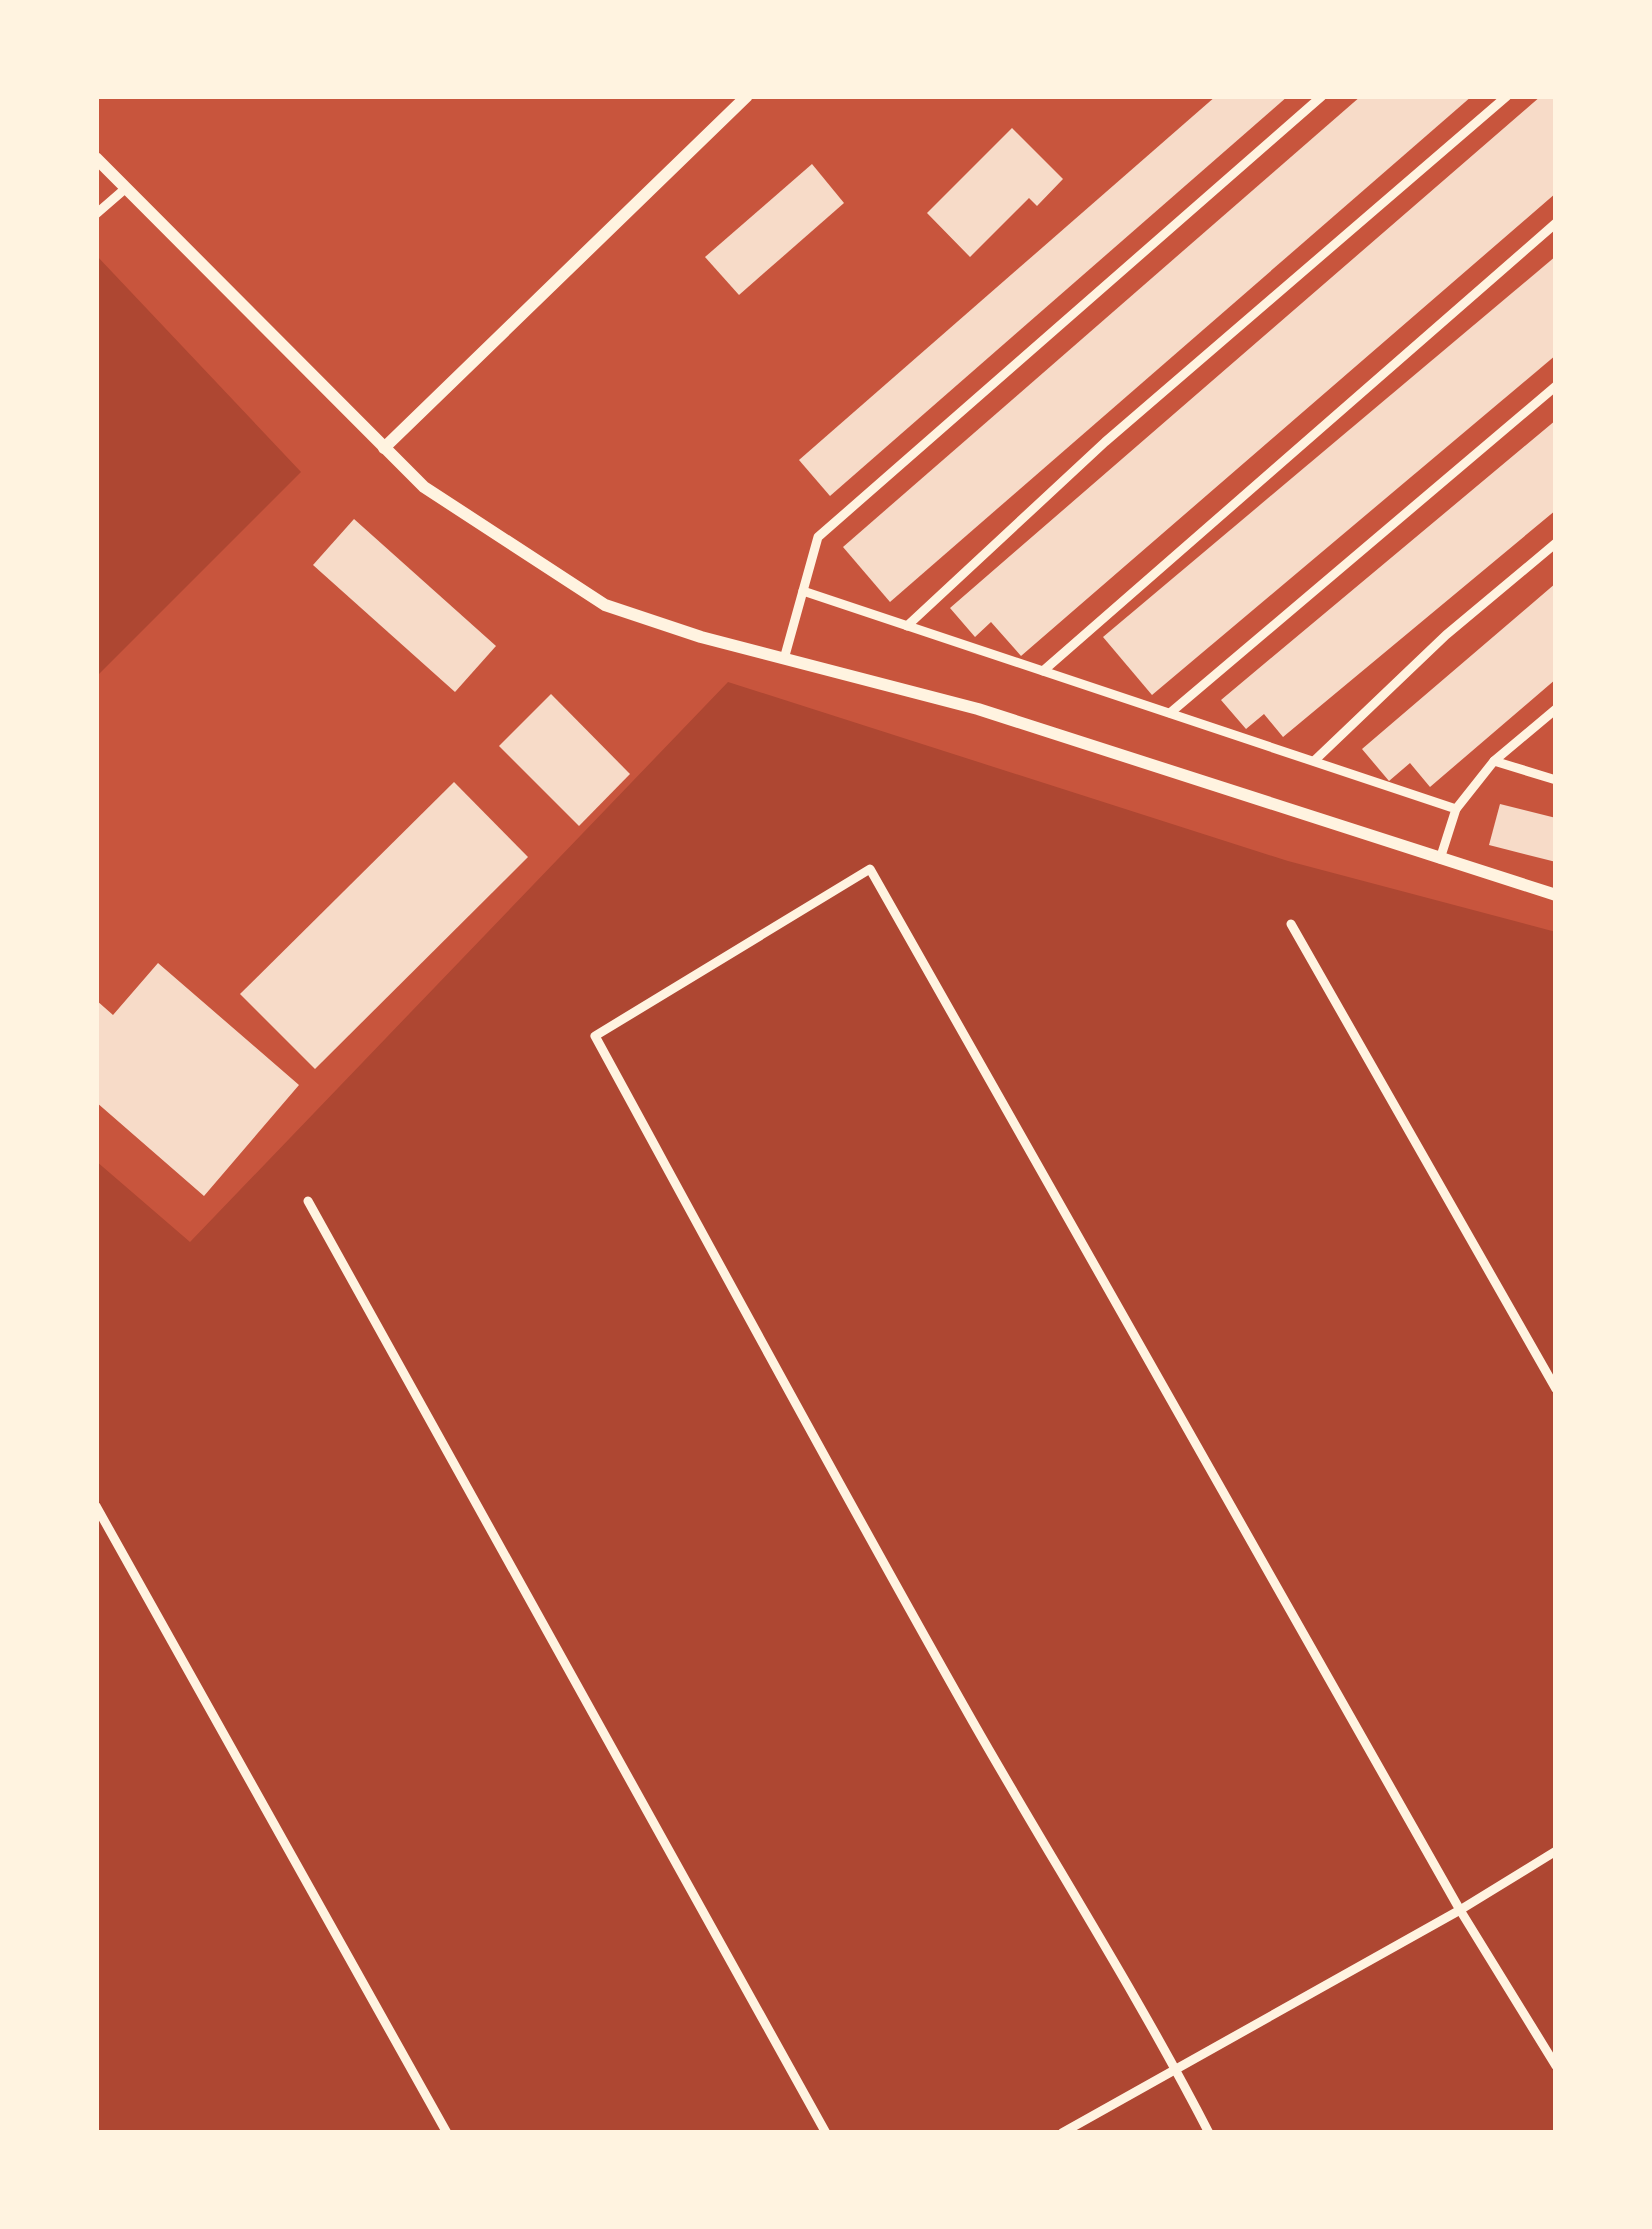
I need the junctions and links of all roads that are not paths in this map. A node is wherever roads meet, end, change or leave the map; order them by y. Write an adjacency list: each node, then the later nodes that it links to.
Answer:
1 (748, 96): 9 (street)
2 (1322, 96): 11 (lane)
3 (1507, 96): 12 (lane)
4 (96, 158): 5 (street)
5 (126, 188): 6 (lane); 9 (street)
6 (96, 214)
7 (1556, 224): 14 (lane)
8 (1556, 386): 16 (lane)
9 (384, 448): 13 (street)
10 (1556, 543): 17 (lane)
11 (803, 591): 12 (lane); 13 (lane)
12 (907, 626): 14 (lane)
13 (784, 658): 21 (street)
14 (1043, 671): 16 (lane)
15 (1556, 709): 18 (lane)
16 (1170, 713): 17 (lane)
17 (1314, 761): 20 (lane)
18 (1494, 761): 19 (lane); 20 (lane)
19 (1556, 780)
20 (1456, 808): 21 (lane)
21 (1440, 859): 22 (street)
22 (1556, 895)
23 (1291, 924): 25 (lane)
24 (308, 1201): 32 (lane)
25 (1556, 1389)
26 (96, 1506): 31 (lane)
27 (1556, 1851): 28 (lane)
28 (1460, 1910): 29 (lane); 30 (lane); 30 (lane)
29 (1556, 2066)
30 (1176, 2069): 33 (lane); 34 (lane)
31 (447, 2133)
32 (826, 2133)
33 (1062, 2133)
34 (1208, 2133)

